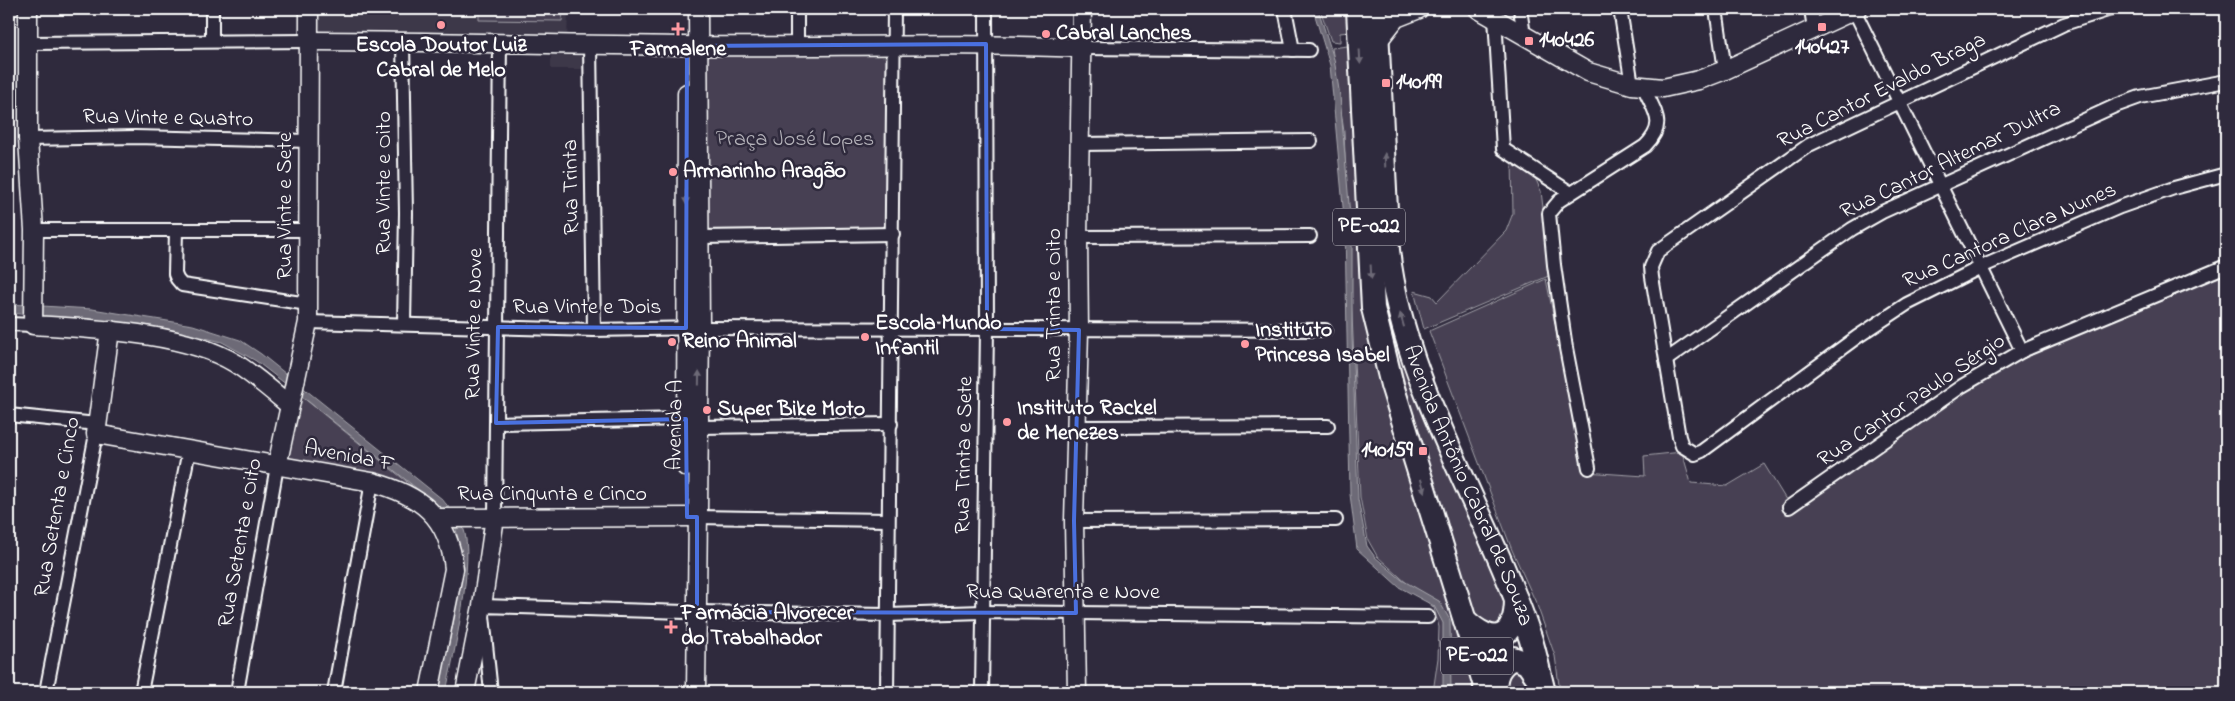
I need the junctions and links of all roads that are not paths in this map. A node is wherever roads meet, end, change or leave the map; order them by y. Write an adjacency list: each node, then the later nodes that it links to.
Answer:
1 (28, 9): 27 (street)
2 (212, 9): 24 (street)
3 (308, 9): 25 (street, Rua Vinte e Sete)
4 (687, 9): 33 (street, Avenida A)
5 (698, 9): 33 (street, Avenida A)
6 (797, 9): 34 (street)
7 (894, 9): 32 (street)
8 (986, 9): 31 (street, Rua Trinta e Sete)
9 (1082, 9): 35 (street, Rua Trinta e Oito)
10 (1285, 9): 36 (street)
11 (1358, 9): 99 (highway, Avenida Antônio Cabral de Souza / PE-022, one-way to 99)
12 (1376, 9): 29 (highway, Avenida Antônio Cabral de Souza / PE-022)
13 (1419, 9): 29 (street)
14 (1478, 9): 21 (street)
15 (1520, 9): 23 (street)
16 (1620, 9): 40 (street)
17 (1716, 9): 38 (street)
18 (1811, 9): 22 (street)
19 (1855, 9): 22 (street); 41 (street)
20 (2112, 9): 41 (street, Rua Cantor Evaldo Braga)
21 (1496, 18): 23 (street); 48 (street)
22 (1814, 30): 38 (street)
23 (1524, 35): 40 (street)
24 (212, 40): 25 (street); 27 (street)
25 (309, 41): 26 (street); 44 (street, Rua Vinte e Sete)
26 (403, 41): 28 (street); 62 (street, Rua Vinte e Oito)
27 (28, 42): 42 (street)
28 (500, 42): 30 (street); 63 (street, Rua Vinte e Nove)
29 (1378, 42): 92 (highway, Avenida Antônio Cabral de Souza / PE-022, one-way to 29)
30 (590, 44): 33 (street); 66 (street, Rua Trinta)
31 (986, 44): 32 (street); 35 (street); 68 (street, Rua Trinta e Sete)
32 (895, 45): 34 (street); 52 (street)
33 (692, 46): 34 (street); 54 (street, Avenida A); 64 (street, Avenida A, one-way to 64)
34 (797, 46)
35 (1082, 48): 36 (street); 45 (street, Rua Trinta e Oito)
36 (1293, 50): 37 (street)
37 (1309, 50)
38 (1725, 70): 40 (street)
39 (2226, 81): 47 (street, Rua Cantor Altemar Dultra)
40 (1638, 86): 48 (street)
41 (1898, 101): 47 (street); 72 (street, Rua Cantor Evaldo Braga)
42 (28, 139): 44 (street, Rua Vinte e Quatro); 49 (street)
43 (1311, 141): 45 (street)
44 (308, 142): 51 (street, Rua Vinte e Sete)
45 (1080, 144): 55 (street, Rua Trinta e Oito)
46 (2226, 174): 57 (street, Rua Cantora Clara Nunes)
47 (1940, 185): 57 (street); 72 (street, Rua Cantor Altemar Dultra)
48 (1572, 193): 83 (street)
49 (34, 230): 50 (street); 60 (street)
50 (176, 230): 51 (street); 58 (street)
51 (309, 230): 58 (street, Rua Vinte e Sete)
52 (893, 234): 54 (street); 67 (street)
53 (1310, 236): 55 (street)
54 (700, 237): 64 (street, Avenida A)
55 (1078, 237): 69 (street, Rua Trinta e Oito)
56 (2226, 266): 71 (street, Rua Cantor Paulo Sérgio)
57 (1981, 267): 71 (street); 72 (street, Rua Cantora Clara Nunes)
58 (308, 304): 59 (street, Rua Vinte e Sete)
59 (308, 322): 62 (street, Rua Vinte e Dois); 73 (street, Rua Vinte e Sete)
60 (33, 323): 61 (street); 65 (street)
61 (9, 324)
62 (404, 324): 63 (street, Rua Vinte e Dois)
63 (498, 327): 66 (street, Rua Vinte e Dois); 76 (street, Rua Vinte e Nove)
64 (693, 328): 66 (street, Rua Vinte e Dois); 67 (street, Rua Vinte e Dois); 75 (street, Avenida A)
65 (110, 330): 73 (street); 80 (street, Rua Setenta e Cinco)
66 (594, 330)
67 (891, 330): 68 (street, Rua Vinte e Dois); 77 (street)
68 (987, 330): 69 (street, Rua Vinte e Dois); 95 (street, Rua Trinta e Sete)
69 (1079, 330): 70 (street, Rua Vinte e Dois); 79 (street, Rua Trinta e Oito)
70 (1325, 330)
71 (2022, 351): 85 (street, Rua Cantor Paulo Sérgio)
72 (1666, 360)
73 (289, 403): 82 (street, Rua Setenta e Oito)
74 (9, 415): 80 (street, Avenida F)
75 (692, 423): 76 (street); 77 (street); 87 (street, Avenida A)
76 (496, 424): 86 (street, Rua Vinte e Nove)
77 (891, 424): 89 (street)
78 (1328, 426): 79 (street)
79 (1077, 427): 91 (street, Rua Trinta e Oito)
80 (96, 429): 81 (street, Avenida F); 101 (street, Rua Setenta e Cinco)
81 (188, 450): 82 (street, Avenida F); 102 (street)
82 (277, 466): 84 (street, Avenida F); 103 (street, Rua Setenta e Oito)
83 (1589, 468)
84 (372, 482): 88 (street, Avenida F); 104 (street)
85 (1789, 507)
86 (494, 517): 87 (street, Rua Cinqunta e Cinco); 88 (street, Rua Cinqunta e Cinco); 93 (street, Rua Vinte e Nove)
87 (692, 517): 89 (street); 94 (street, Avenida A)
88 (441, 518): 105 (street, Avenida F)
89 (888, 520): 97 (street)
90 (1336, 520): 91 (street)
91 (1074, 521): 96 (street, Rua Trinta e Oito)
92 (1516, 599): 99 (highway); 100 (highway, Avenida Antônio Cabral de Souza / PE-022)
93 (482, 606): 94 (street, Rua Quarenta e Nove); 106 (street, Rua Vinte e Nove); 107 (street)
94 (692, 612): 97 (street, Rua Quarenta e Nove); 108 (street, Avenida A); 109 (street, Avenida A)
95 (983, 612): 96 (street, Rua Quarenta e Nove); 97 (street, Rua Quarenta e Nove); 111 (street, Rua Trinta e Sete)
96 (1076, 613): 98 (street, Rua Quarenta e Nove); 112 (street, Rua Trinta e Oito)
97 (888, 615): 110 (street)
98 (1428, 617)
99 (1465, 620): 113 (highway, Avenida Antônio Cabral de Souza / PE-022)
100 (1543, 689): 114 (highway)
101 (46, 692)
102 (142, 692)
103 (237, 692)
104 (334, 692)
105 (429, 692)
106 (465, 692)
107 (490, 692)
108 (685, 692)
109 (696, 692)
110 (888, 692)
111 (982, 692)
112 (1077, 692)
113 (1487, 692)
114 (1495, 692)

